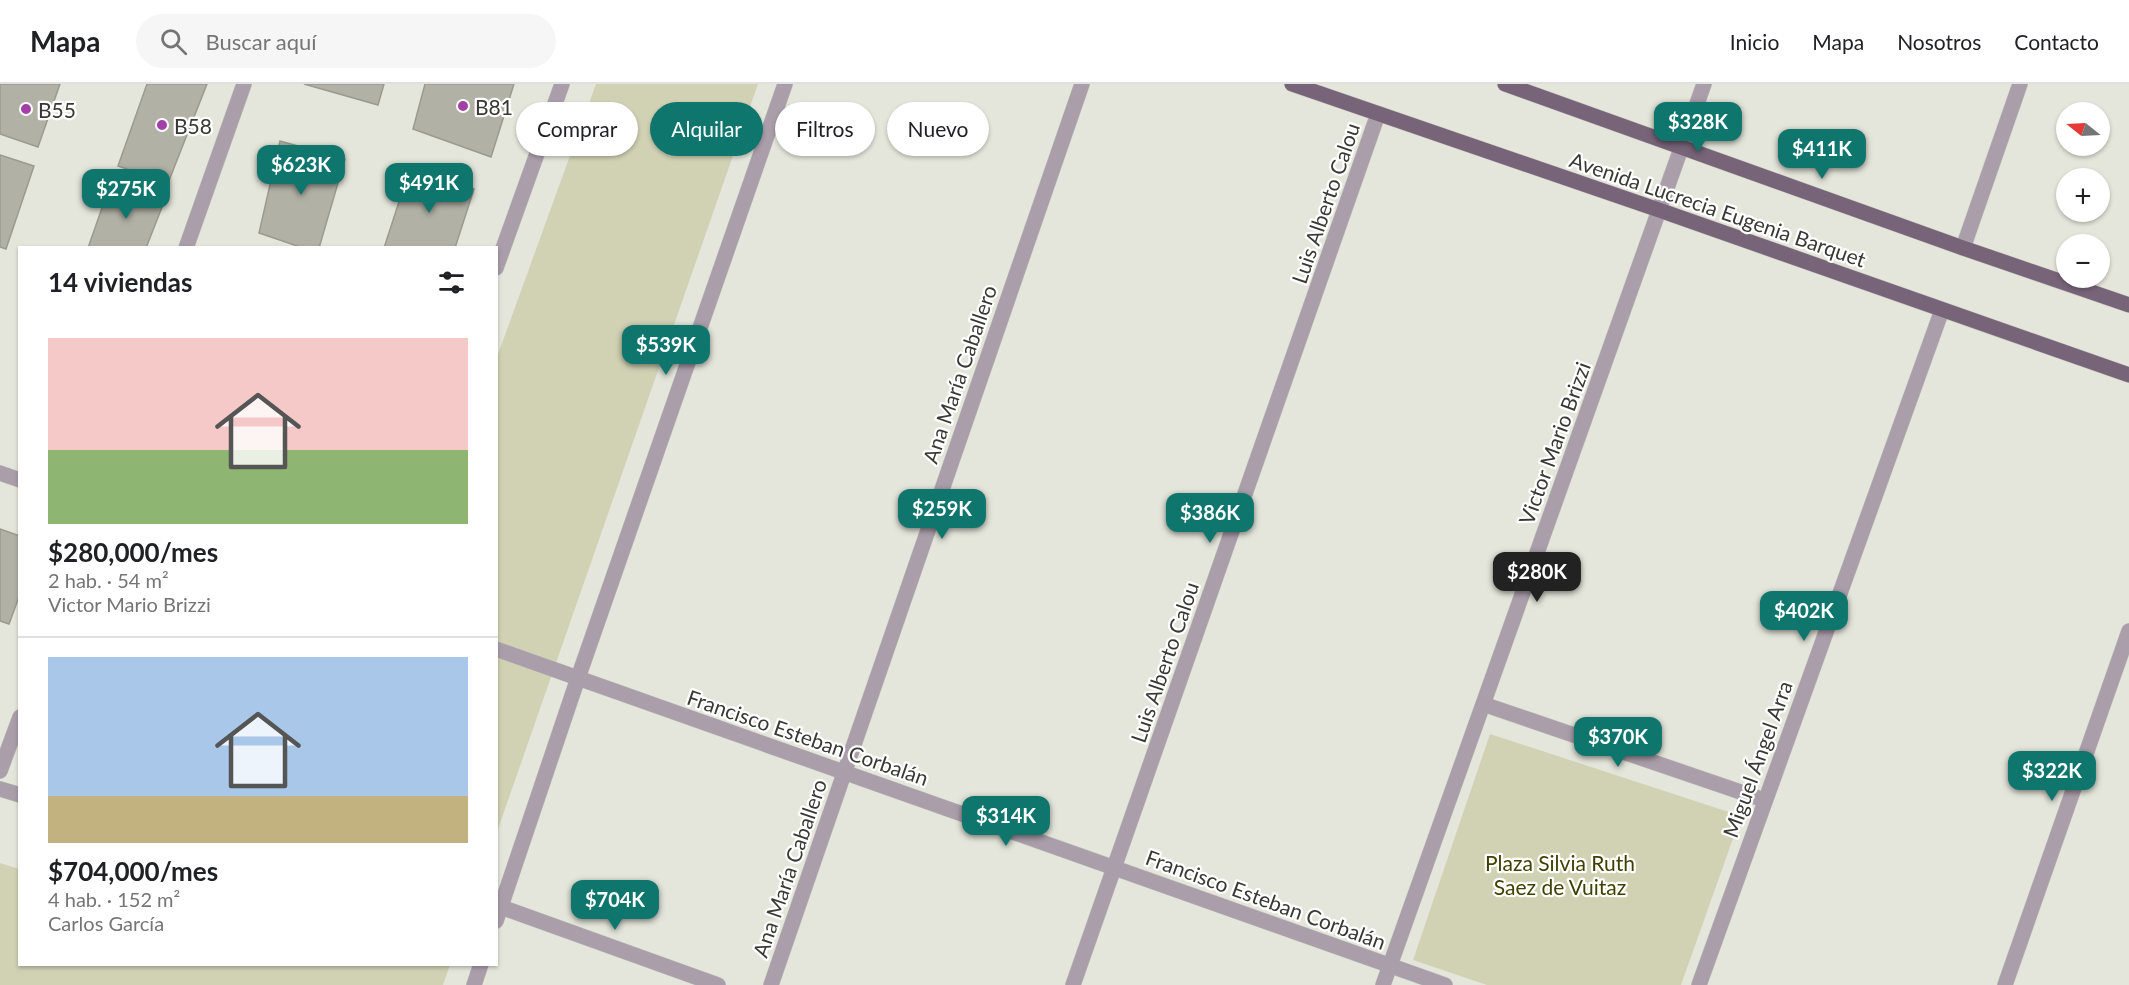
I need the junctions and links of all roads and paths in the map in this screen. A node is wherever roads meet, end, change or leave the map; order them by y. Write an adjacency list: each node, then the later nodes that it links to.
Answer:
1 (244, 84): 12 (street)
2 (562, 84): 14 (street)
3 (785, 84): 22 (street)
4 (1082, 84): 26 (street, Ana María Caballero)
5 (1292, 84): 9 (main road, Avenida Lucrecia Eugenia Barquet)
6 (1505, 84): 10 (main road)
7 (1704, 84): 10 (street, Victor Mario Brizzi)
8 (2020, 84): 13 (street)
9 (1378, 114): 11 (main road, Avenida Lucrecia Eugenia Barquet); 30 (street, Luis Alberto Calou)
10 (1682, 147): 11 (street, Victor Mario Brizzi); 13 (main road)
11 (1659, 210): 16 (main road, Avenida Lucrecia Eugenia Barquet); 23 (street, Victor Mario Brizzi)
12 (187, 246)
13 (1963, 248): 15 (main road)
14 (498, 262)
15 (2129, 305)
16 (1942, 310): 17 (main road, Avenida Lucrecia Eugenia Barquet); 29 (street, Miguel Ángel Arra)
17 (2129, 375)
18 (0, 473): 19 (street)
19 (18, 479)
20 (2129, 631): 41 (street)
21 (498, 650): 22 (street, Francisco Esteban Corbalán)
22 (578, 678): 26 (street, Francisco Esteban Corbalán); 31 (street)
23 (1483, 704): 29 (street); 32 (street, Victor Mario Brizzi)
24 (18, 722): 25 (street)
25 (0, 771)
26 (844, 772): 30 (street, Francisco Esteban Corbalán); 36 (street, Ana María Caballero)
27 (0, 789): 28 (street)
28 (18, 794)
29 (1764, 800): 40 (street, Miguel Ángel Arra)
30 (1114, 868): 32 (street, Francisco Esteban Corbalán); 37 (street, Luis Alberto Calou)
31 (499, 914): 35 (street)
32 (1390, 965): 38 (street, Victor Mario Brizzi); 39 (street, Francisco Esteban Corbalán)
33 (480, 966): 34 (street)
34 (474, 985)
35 (718, 985)
36 (771, 985)
37 (1073, 985)
38 (1383, 985)
39 (1445, 985)
40 (1699, 985)
41 (2005, 985)

